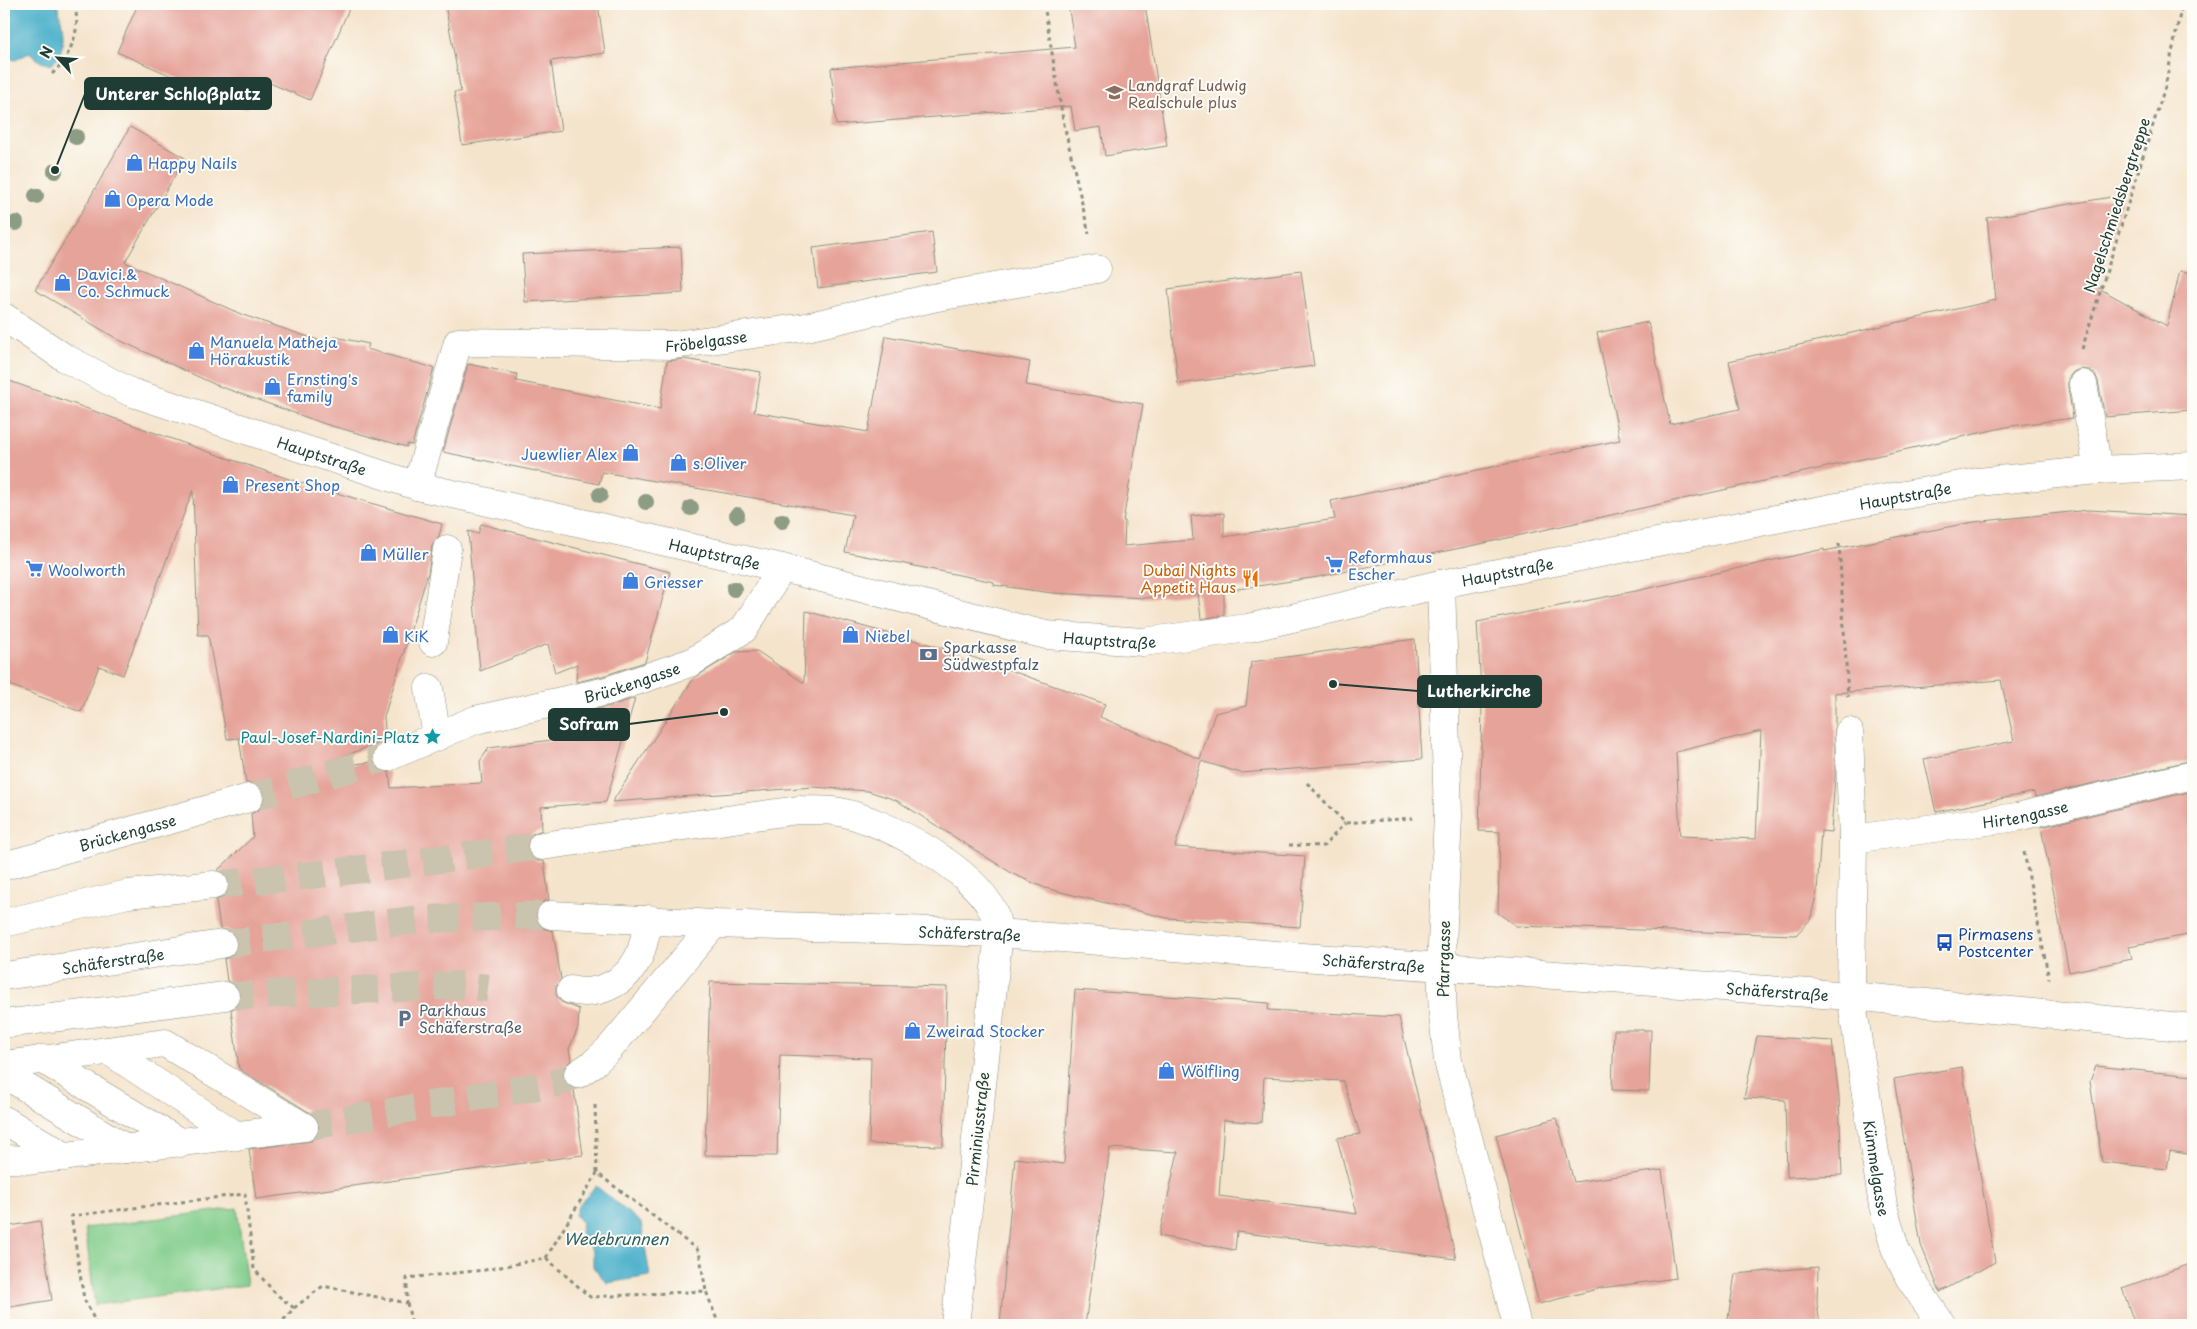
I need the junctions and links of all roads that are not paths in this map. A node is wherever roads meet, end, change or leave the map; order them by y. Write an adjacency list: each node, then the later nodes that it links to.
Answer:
1 (1097, 269): 6 (street, Fröbelgasse)
2 (4, 317): 6 (street, Hauptstraße)
3 (2083, 384): 5 (street)
4 (2193, 466): 5 (street, Hauptstraße)
5 (2098, 470): 9 (street, Hauptstraße)
6 (417, 486): 8 (street, Hauptstraße)
7 (447, 549): 10 (street)
8 (782, 568): 9 (street, Hauptstraße); 13 (street, Brückengasse)
9 (1441, 584): 27 (street, Pfarrgasse)
10 (433, 642)
11 (429, 688): 13 (street)
12 (1849, 732): 17 (street, Kümmelgasse)
13 (437, 738): 14 (street, Brückengasse)
14 (388, 757)
15 (2193, 775): 17 (street, Hirtengasse)
16 (246, 799): 19 (street, Brückengasse)
17 (1853, 839): 31 (street, Kümmelgasse)
18 (542, 846): 25 (street)
19 (4, 866)
20 (214, 885): 23 (street)
21 (551, 914): 22 (street, Schäferstraße)
22 (649, 919): 24 (street, Schäferstraße); 29 (street)
23 (4, 922)
24 (714, 924): 25 (street, Schäferstraße); 37 (street)
25 (999, 933): 27 (street, Schäferstraße); 45 (street, Pirminiusstraße)
26 (222, 944): 28 (street, Schäferstraße)
27 (1441, 966): 31 (street, Schäferstraße); 46 (street, Pfarrgasse)
28 (4, 976)
29 (571, 990)
30 (224, 996): 32 (street)
31 (1851, 996): 33 (street, Schäferstraße); 47 (street, Kümmelgasse)
32 (4, 1024)
33 (2193, 1028)
34 (109, 1051): 35 (street); 40 (street); 40 (street)
35 (42, 1060): 36 (street); 41 (street)
36 (4, 1065)
37 (586, 1069)
38 (4, 1074): 42 (street)
39 (4, 1120): 43 (street)
40 (237, 1136): 41 (street)
41 (181, 1143): 42 (street)
42 (128, 1149): 43 (street)
43 (66, 1156): 44 (street)
44 (4, 1159)
45 (955, 1325)
46 (1518, 1325)
47 (1942, 1325)

